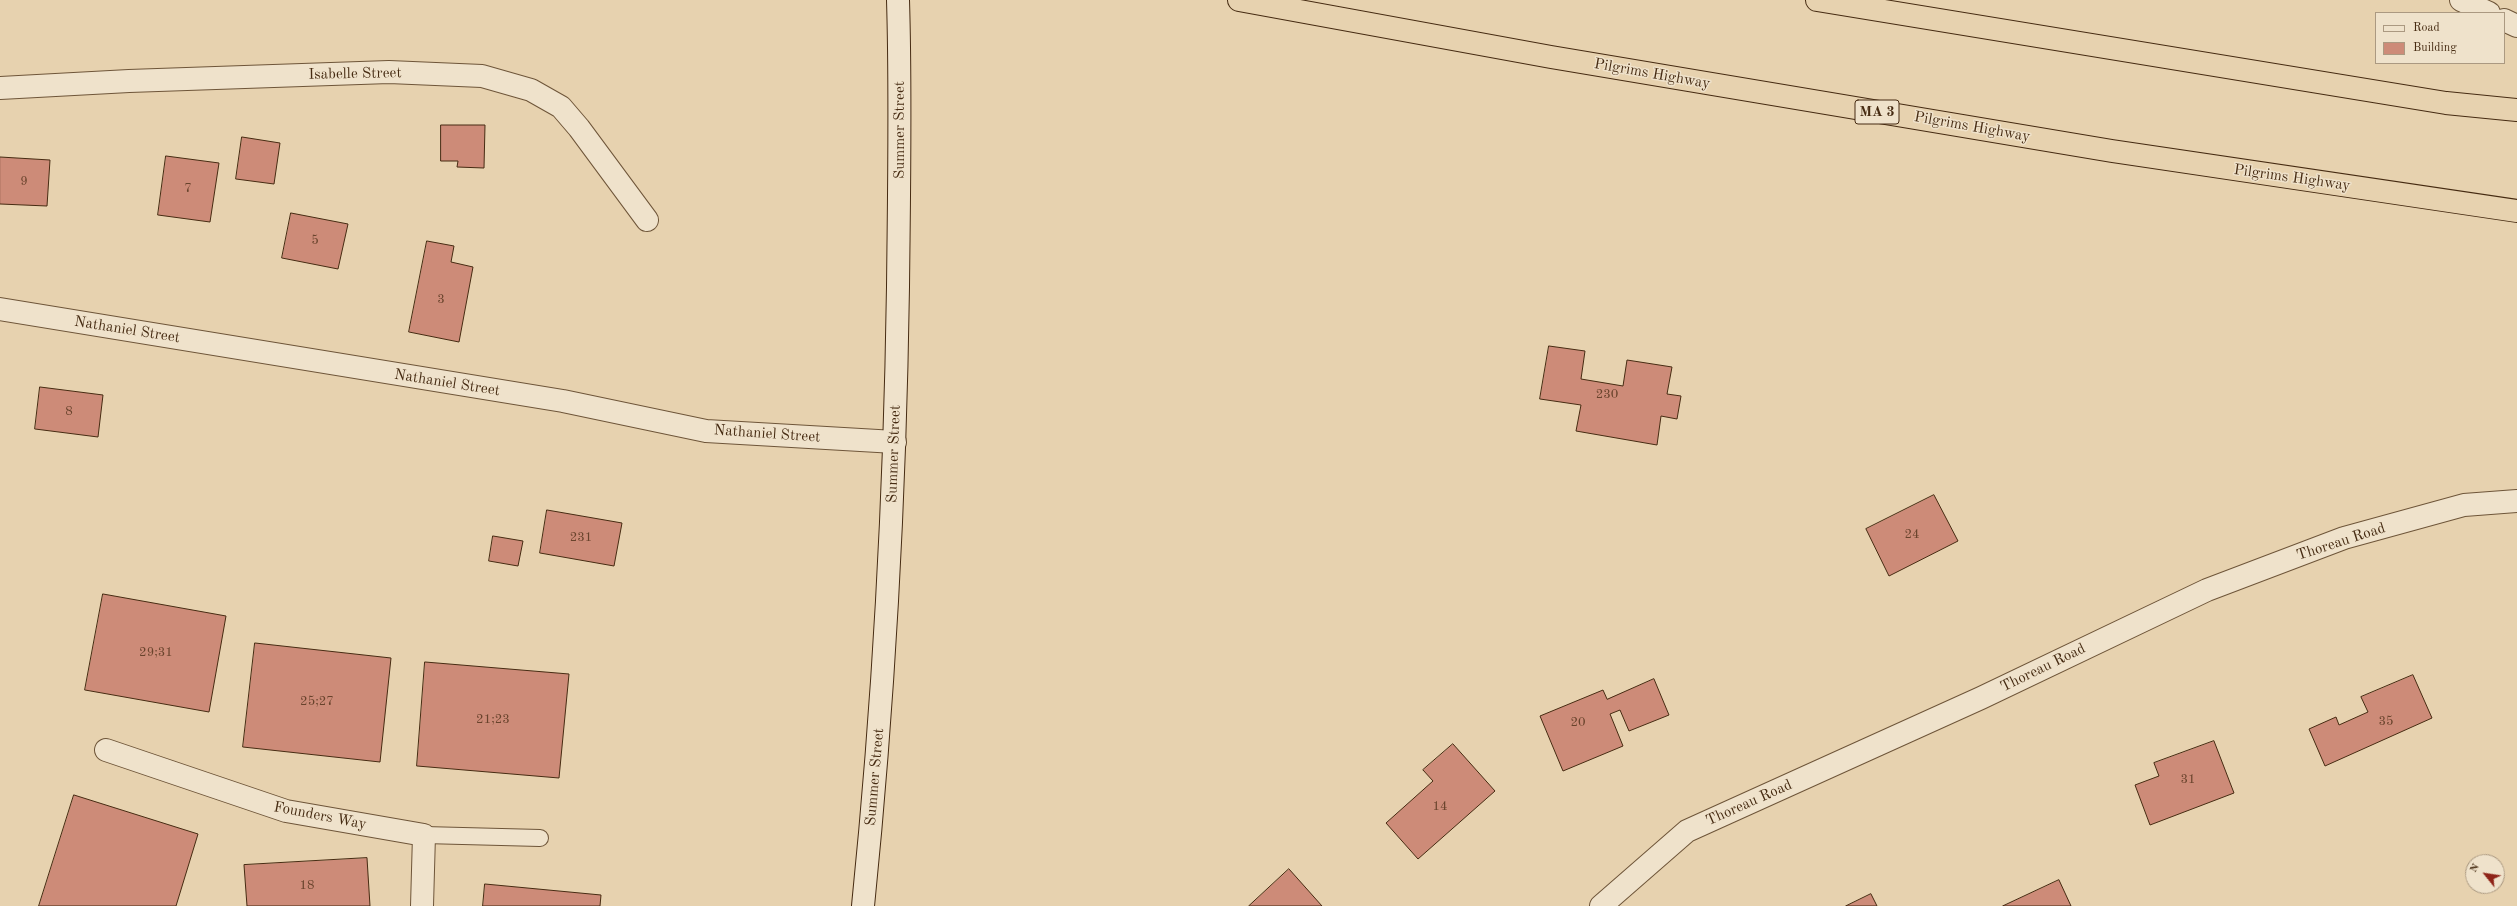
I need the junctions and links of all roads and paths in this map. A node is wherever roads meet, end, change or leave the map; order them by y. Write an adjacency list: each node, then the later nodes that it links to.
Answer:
1 (898, 0): 13 (street, Summer Street)
2 (1239, 0): 10 (highway, Pilgrims Highway / MA 3)
3 (1817, 0): 9 (highway)
4 (2461, 0): 5 (street)
5 (2487, 12)
6 (2505, 20): 7 (street)
7 (2517, 26)
8 (0, 88): 11 (street, Isabelle Street)
9 (2517, 110)
10 (2517, 211)
11 (647, 220)
12 (0, 309): 13 (street, Nathaniel Street)
13 (895, 442): 19 (street, Summer Street)
14 (2517, 501): 20 (street, Thoreau Road)
15 (106, 750): 16 (street, Founders Way)
16 (424, 835): 17 (lane); 18 (street)
17 (540, 838)
18 (422, 906)
19 (863, 906)
20 (1602, 906)

